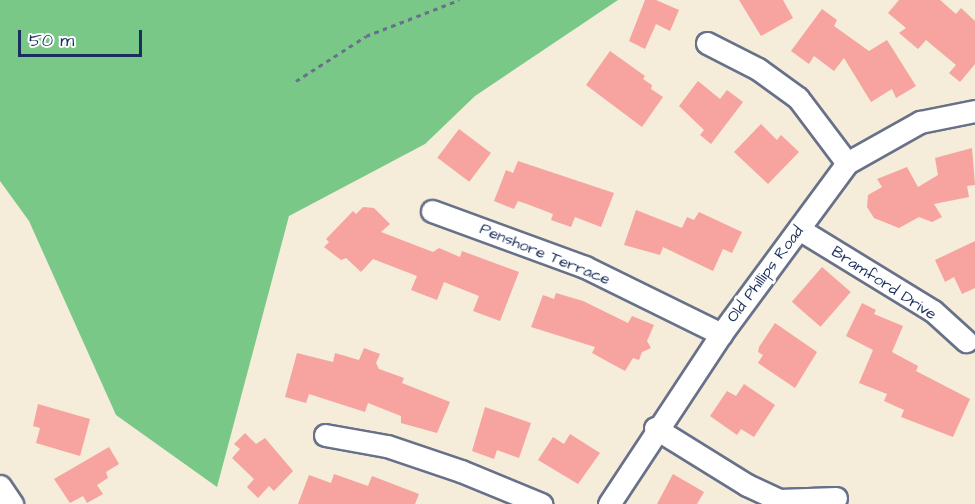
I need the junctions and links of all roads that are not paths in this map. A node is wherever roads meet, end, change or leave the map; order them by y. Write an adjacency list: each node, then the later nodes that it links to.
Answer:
1 (707, 43): 3 (street)
2 (975, 111): 3 (street, Old Phillips Road)
3 (847, 163): 5 (street, Old Phillips Road)
4 (432, 211): 6 (street, Penshore Terrace)
5 (799, 228): 6 (street, Old Phillips Road); 7 (street, Bramford Drive)
6 (721, 334): 8 (street, Old Phillips Road)
7 (966, 341)
8 (656, 428): 11 (street); 14 (street, Old Phillips Road)
9 (325, 435): 13 (street)
10 (0, 486): 12 (street)
11 (836, 498)
12 (12, 504)
13 (541, 504)
14 (609, 504)

